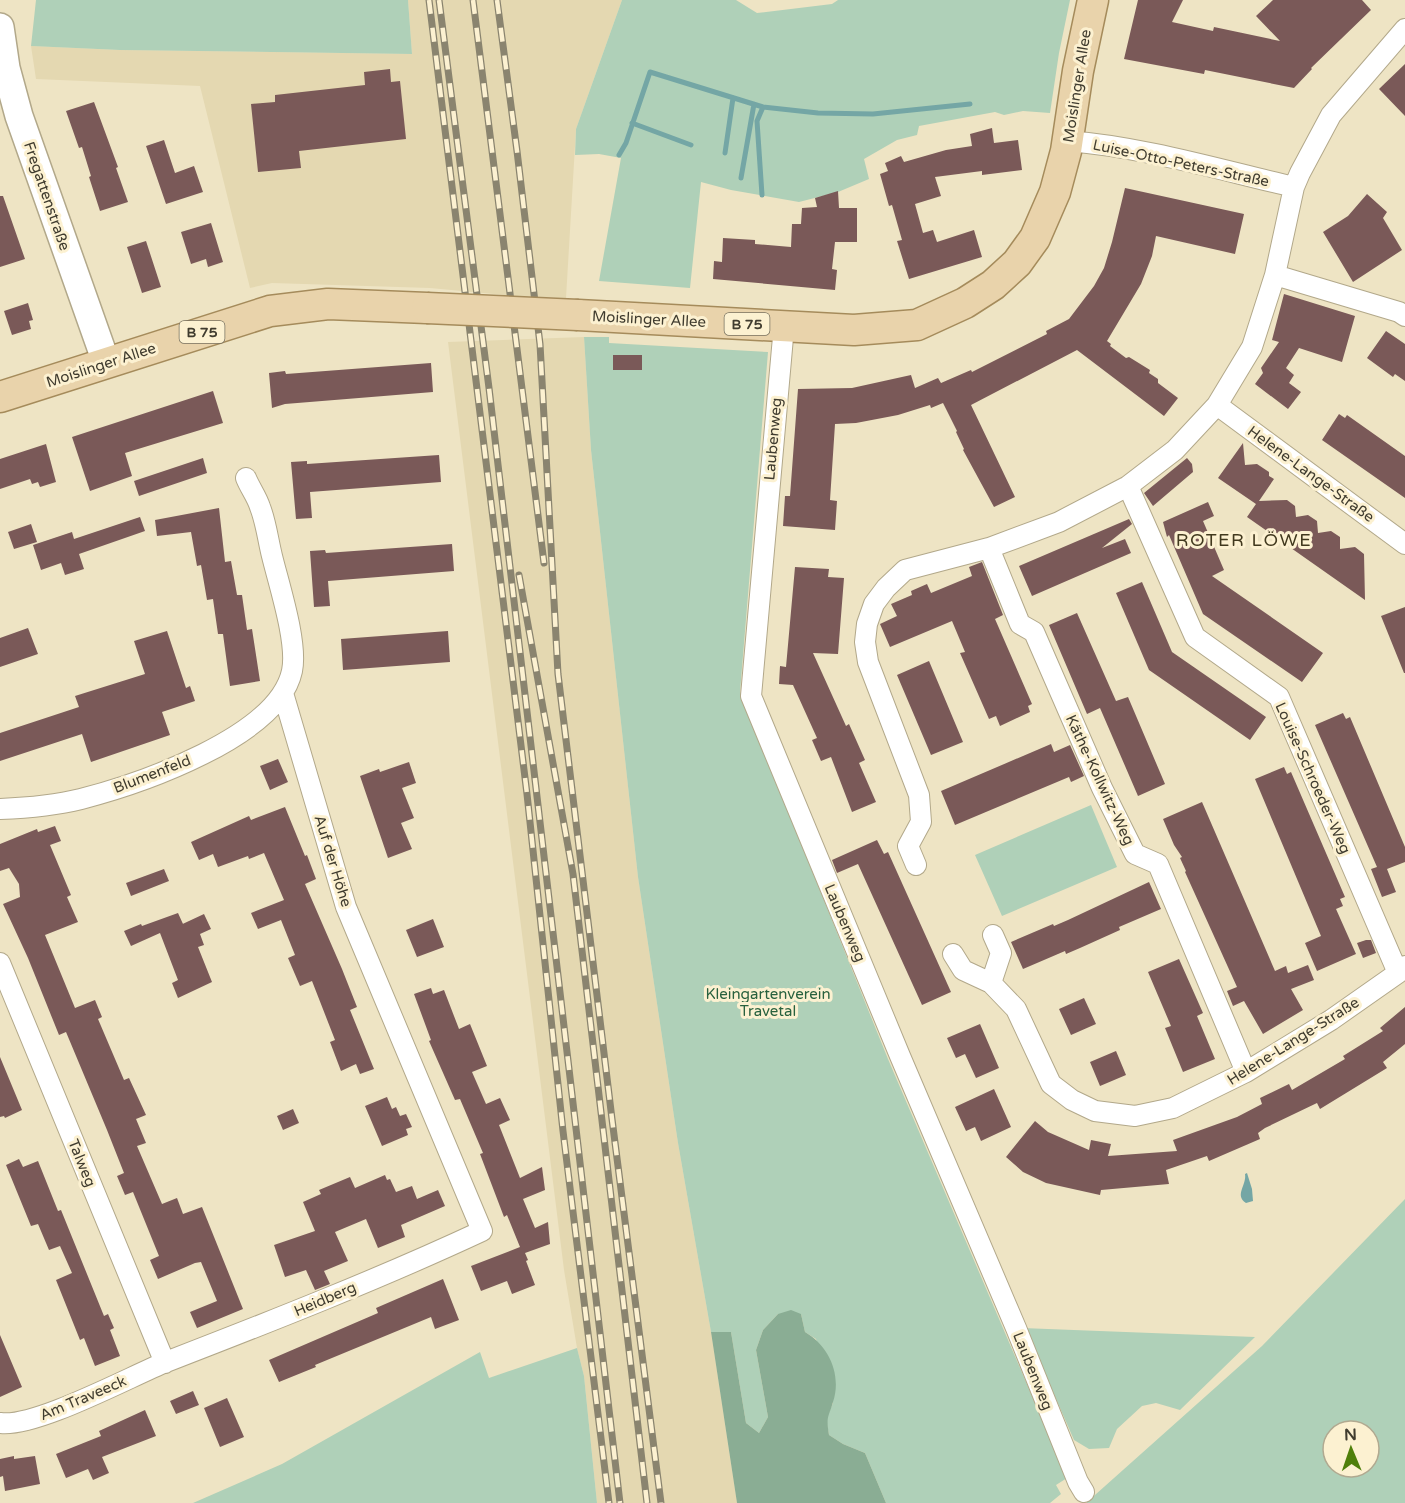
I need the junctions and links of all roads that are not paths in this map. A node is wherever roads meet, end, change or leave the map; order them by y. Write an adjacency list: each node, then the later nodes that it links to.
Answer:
1 (1093, 0): 4 (main road, Moislinger Allee / B 75)
2 (0, 27): 9 (street, Fregattenstraße)
3 (1402, 40): 5 (street)
4 (1068, 141): 5 (street, Luise-Otto-Peters-Straße); 8 (main road, Moislinger Allee / B 75)
5 (1294, 187): 6 (street)
6 (1275, 275): 7 (street); 11 (street)
7 (1405, 316)
8 (784, 326): 9 (main road, Moislinger Allee / B 75, bridge); 28 (street, Laubenweg)
9 (106, 362): 10 (main road, Moislinger Allee / B 75)
10 (0, 398)
11 (1216, 405): 13 (street); 14 (street, Helene-Lange-Straße)
12 (246, 478): 16 (street)
13 (1128, 486): 15 (street); 22 (street, Louise-Schroeder-Weg)
14 (1405, 544)
15 (988, 548): 18 (street); 24 (street, Käthe-Kollwitz-Weg)
16 (283, 693): 17 (street, Blumenfeld); 25 (street, Auf der Höhe)
17 (0, 809)
18 (915, 865)
19 (993, 935): 23 (street)
20 (953, 954): 23 (street, Helene-Lange-Straße)
21 (0, 963): 26 (street, Talweg)
22 (1401, 970): 24 (street, Helene-Lange-Straße)
23 (991, 983): 24 (street, Helene-Lange-Straße)
24 (1246, 1072)
25 (482, 1231): 26 (street, Heidberg)
26 (165, 1363): 27 (street, Am Traveeck)
27 (0, 1424)
28 (1084, 1492)

